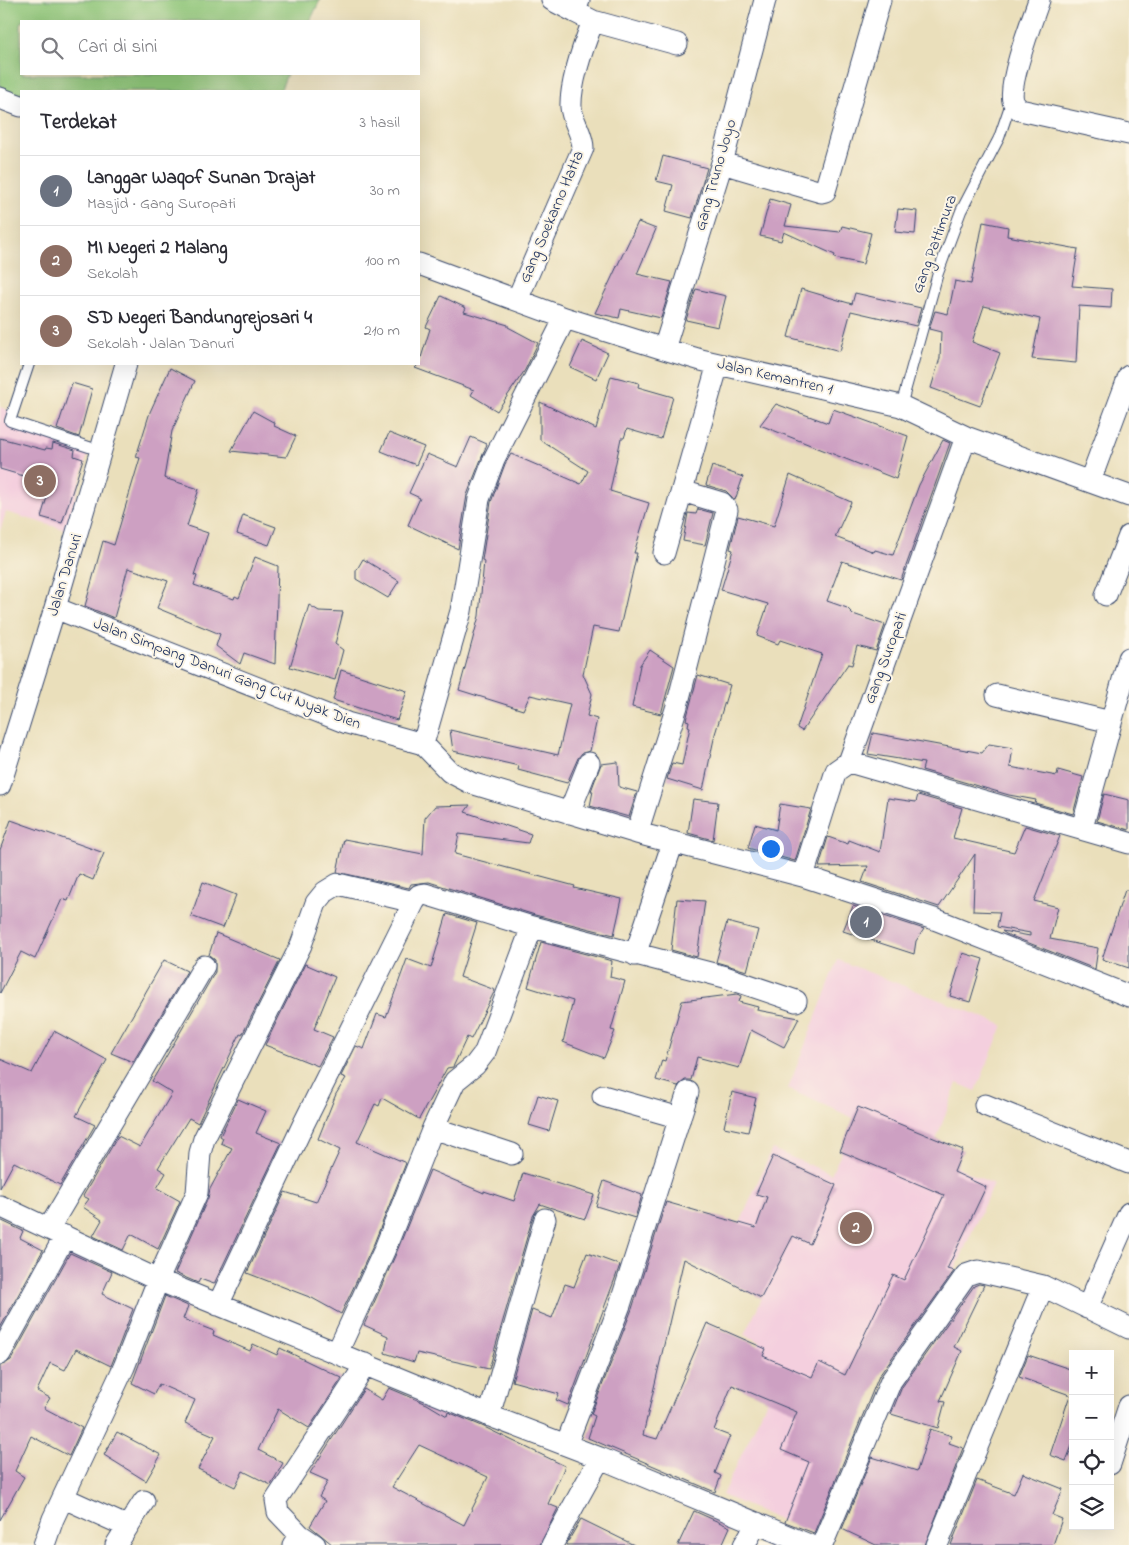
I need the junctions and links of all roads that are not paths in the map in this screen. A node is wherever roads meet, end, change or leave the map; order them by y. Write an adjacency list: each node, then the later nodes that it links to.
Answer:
1 (552, 0): 5 (street)
2 (764, 0): 11 (street, Gang Truno Joyo)
3 (880, 0): 11 (street)
4 (1039, 0): 8 (street)
5 (582, 11): 6 (street); 13 (street, Gang Soekarno Hatta)
6 (676, 44)
7 (0, 98): 9 (street)
8 (1012, 99): 10 (street); 20 (lane, Gang Pattimura)
9 (20, 106)
10 (1129, 134)
11 (722, 163): 15 (street, Gang Truno Joyo)
12 (420, 264): 13 (street, Jalan Kemantren 1)
13 (517, 300): 14 (street, Jalan Kemantren 1)
14 (564, 318): 15 (street, Jalan Kemantren 1); 34 (street)
15 (664, 349): 16 (street, Jalan Kemantren 1)
16 (718, 364): 20 (street, Jalan Kemantren 1); 24 (street)
17 (29, 365): 22 (lane)
18 (126, 365): 22 (street, Jalan Danuri)
19 (1129, 376): 23 (street)
20 (900, 406): 21 (street, Jalan Kemantren 1)
21 (966, 437): 23 (street, Jalan Kemantren 1); 35 (street, Gang Suropati)
22 (101, 452): 29 (street, Jalan Danuri)
23 (1090, 481): 25 (street, Jalan Kemantren 1)
24 (682, 492): 27 (street); 40 (street)
25 (1129, 496)
26 (1129, 536): 28 (street)
27 (664, 553)
28 (1106, 595)
29 (55, 608): 33 (street, Jalan Danuri); 34 (street, Jalan Simpang Danuri Gang Cut Nyak Dien)
30 (1129, 658): 32 (street)
31 (997, 695): 32 (street)
32 (1111, 722): 39 (street)
33 (8, 736): 37 (street, Jalan Danuri)
34 (423, 744): 38 (street)
35 (848, 762): 39 (street); 43 (street, Gang Suropati)
36 (589, 763): 38 (street)
37 (0, 785)
38 (569, 813): 40 (street)
39 (1082, 828): 42 (street)
40 (637, 833): 41 (street)
41 (673, 842): 43 (street); 46 (street)
42 (1129, 843)
43 (803, 876): 48 (street)
44 (414, 902): 45 (street); 61 (street); 63 (street)
45 (532, 926): 46 (street); 54 (street)
46 (635, 955): 49 (street)
47 (204, 966): 60 (street)
48 (1129, 996)
49 (796, 1001)
50 (688, 1092): 53 (street)
51 (603, 1096): 53 (street)
52 (985, 1104): 56 (street)
53 (680, 1118): 71 (street)
54 (433, 1128): 55 (street); 66 (street)
55 (512, 1154)
56 (1129, 1163)
57 (0, 1207): 60 (street)
58 (545, 1219): 70 (street)
59 (1128, 1220): 64 (street)
60 (57, 1232): 61 (street); 67 (street)
61 (158, 1280): 63 (street); 74 (street)
62 (1043, 1286): 64 (street); 84 (street); 85 (street)
63 (218, 1305): 66 (street)
64 (1087, 1308): 65 (street)
65 (1129, 1328)
66 (337, 1353): 68 (street)
67 (0, 1354)
68 (366, 1364): 70 (street); 78 (street)
69 (1129, 1406): 72 (street)
70 (489, 1416): 71 (street)
71 (566, 1445): 73 (street)
72 (1114, 1452)
73 (600, 1458): 76 (street); 81 (street)
74 (64, 1498): 77 (street); 79 (street)
75 (144, 1500): 77 (street)
76 (757, 1523): 82 (street); 83 (street)
77 (126, 1526): 80 (street)
78 (303, 1542)
79 (44, 1545)
80 (116, 1545)
81 (552, 1545)
82 (744, 1545)
83 (809, 1545)
84 (822, 1545)
85 (937, 1545)

